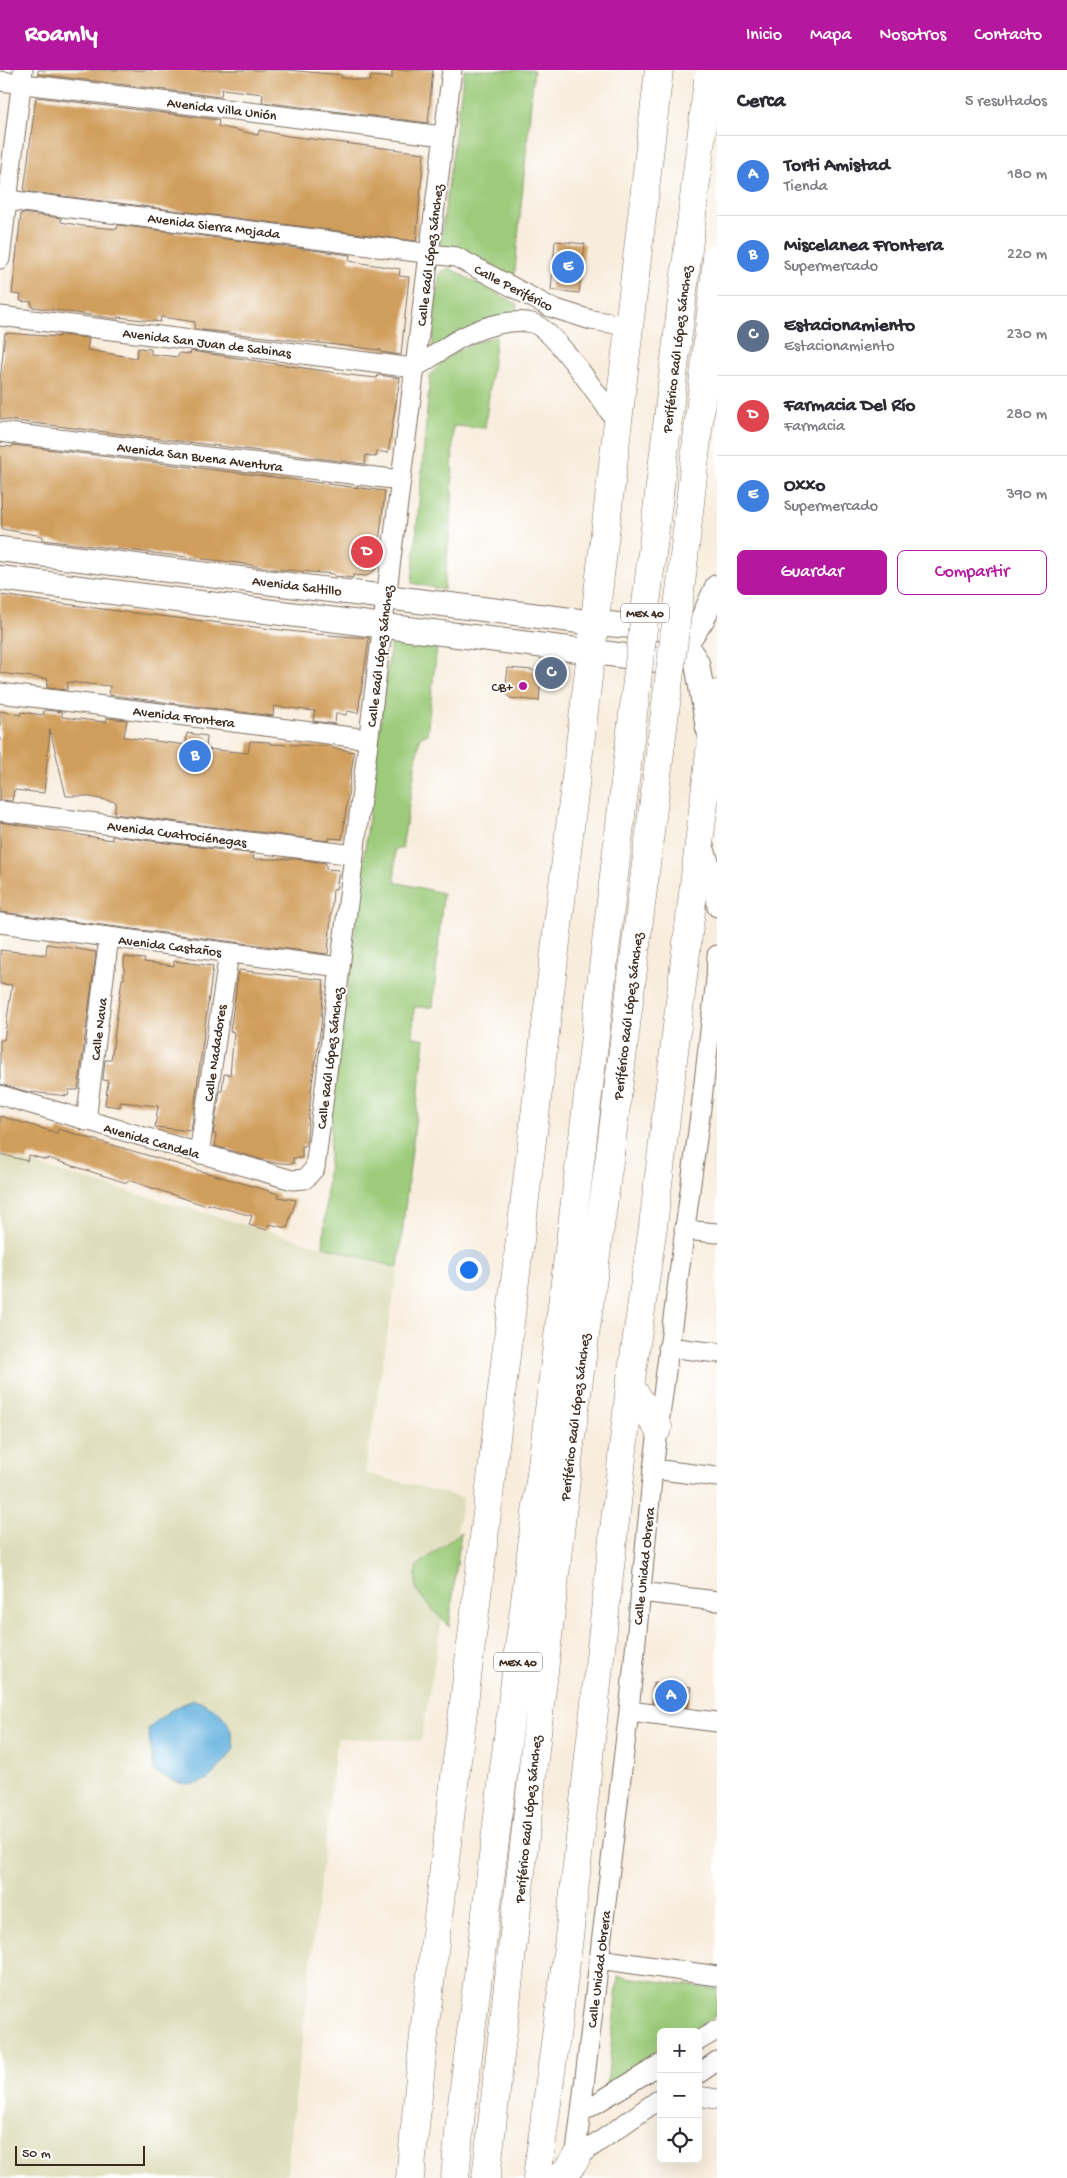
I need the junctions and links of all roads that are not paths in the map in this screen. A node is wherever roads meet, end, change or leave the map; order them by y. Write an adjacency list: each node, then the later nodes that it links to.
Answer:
1 (452, 70): 6 (street, Calle Raúl López Sánchez)
2 (659, 70): 12 (main road)
3 (708, 75): 66 (main road, Periférico Raúl López Sánchez / MEX 40, bridge)
4 (23, 77): 5 (street, Avenida Villa Unión); 6 (street, Avenida Villa Unión); 7 (street)
5 (0, 81)
6 (444, 136): 8 (street, Calle Raúl López Sánchez)
7 (4, 199): 8 (street, Avenida Sierra Mojada); 10 (street)
8 (429, 252): 12 (street, Calle Periférico); 13 (street, Calle Raúl López Sánchez)
9 (717, 258): 72 (main road, Periférico Raúl López Sánchez / MEX 40, bridge)
10 (0, 259)
11 (0, 316): 13 (street, Avenida San Juan de Sabinas)
12 (629, 326): 14 (main road)
13 (414, 368): 14 (street); 16 (street, Calle Raúl López Sánchez)
14 (618, 424): 21 (main road)
15 (0, 432): 16 (street, Avenida San Buena Aventura)
16 (400, 480): 20 (street, Calle Raúl López Sánchez)
17 (0, 549): 20 (street, Avenida Saltillo)
18 (0, 578): 22 (street)
19 (717, 587): 23 (street)
20 (386, 596): 21 (street, Avenida Saltillo); 22 (street, Calle Raúl López Sánchez)
21 (595, 623): 23 (street); 24 (main road)
22 (382, 625): 24 (street); 27 (street, Calle Raúl López Sánchez)
23 (685, 644): 24 (street); 28 (street)
24 (592, 652): 69 (main road)
25 (0, 693): 27 (street, Avenida Frontera)
26 (717, 694): 28 (main road)
27 (368, 739): 31 (street, Calle Raúl López Sánchez)
28 (711, 743): 30 (main road)
29 (0, 811): 31 (street, Avenida Cuatrociénegas)
30 (700, 836): 32 (street); 48 (main road)
31 (354, 854): 37 (street, Calle Raúl López Sánchez)
32 (717, 907)
33 (0, 923): 34 (street, Avenida Castaños)
34 (109, 937): 35 (street, Avenida Castaños); 41 (street, Calle Nava)
35 (229, 953): 37 (street, Avenida Castaños); 42 (street, Calle Nadadores)
36 (717, 955): 38 (street, Calle Unidad Obrera)
37 (340, 968): 43 (street, Calle Raúl López Sánchez)
38 (717, 979): 40 (street, Calle Unidad Obrera)
39 (0, 1096): 41 (street, Avenida Candela)
40 (709, 1109): 44 (street, Calle Unidad Obrera)
41 (86, 1121): 42 (street, Avenida Candela)
42 (199, 1154): 43 (street, Avenida Candela)
43 (305, 1179)
44 (684, 1230): 45 (street); 46 (street, Calle Unidad Obrera)
45 (717, 1233)
46 (668, 1347): 47 (street); 49 (street, Calle Unidad Obrera)
47 (717, 1353)
48 (630, 1386): 49 (main road); 73 (main road)
49 (658, 1428): 50 (street, Calle Unidad Obrera)
50 (653, 1469): 51 (street); 52 (street, Calle Unidad Obrera)
51 (717, 1477)
52 (640, 1592): 53 (street); 54 (street, Calle Unidad Obrera)
53 (717, 1601)
54 (629, 1711): 55 (street); 56 (street, Calle Unidad Obrera)
55 (717, 1722)
56 (598, 1959): 57 (street); 67 (street, Calle Unidad Obrera)
57 (717, 1976)
58 (717, 2030): 59 (street)
59 (702, 2039)
60 (717, 2061): 62 (street)
61 (657, 2066): 67 (street)
62 (699, 2073)
63 (702, 2097): 64 (street)
64 (717, 2099)
65 (657, 2101): 68 (street)
66 (461, 2112): 70 (main road); 71 (main road, Periférico Raúl López Sánchez / MEX 40)
67 (582, 2112): 68 (street, Calle Unidad Obrera)
68 (570, 2171)
69 (410, 2178)
70 (444, 2178)
71 (455, 2178)
72 (486, 2178)
73 (537, 2178)

